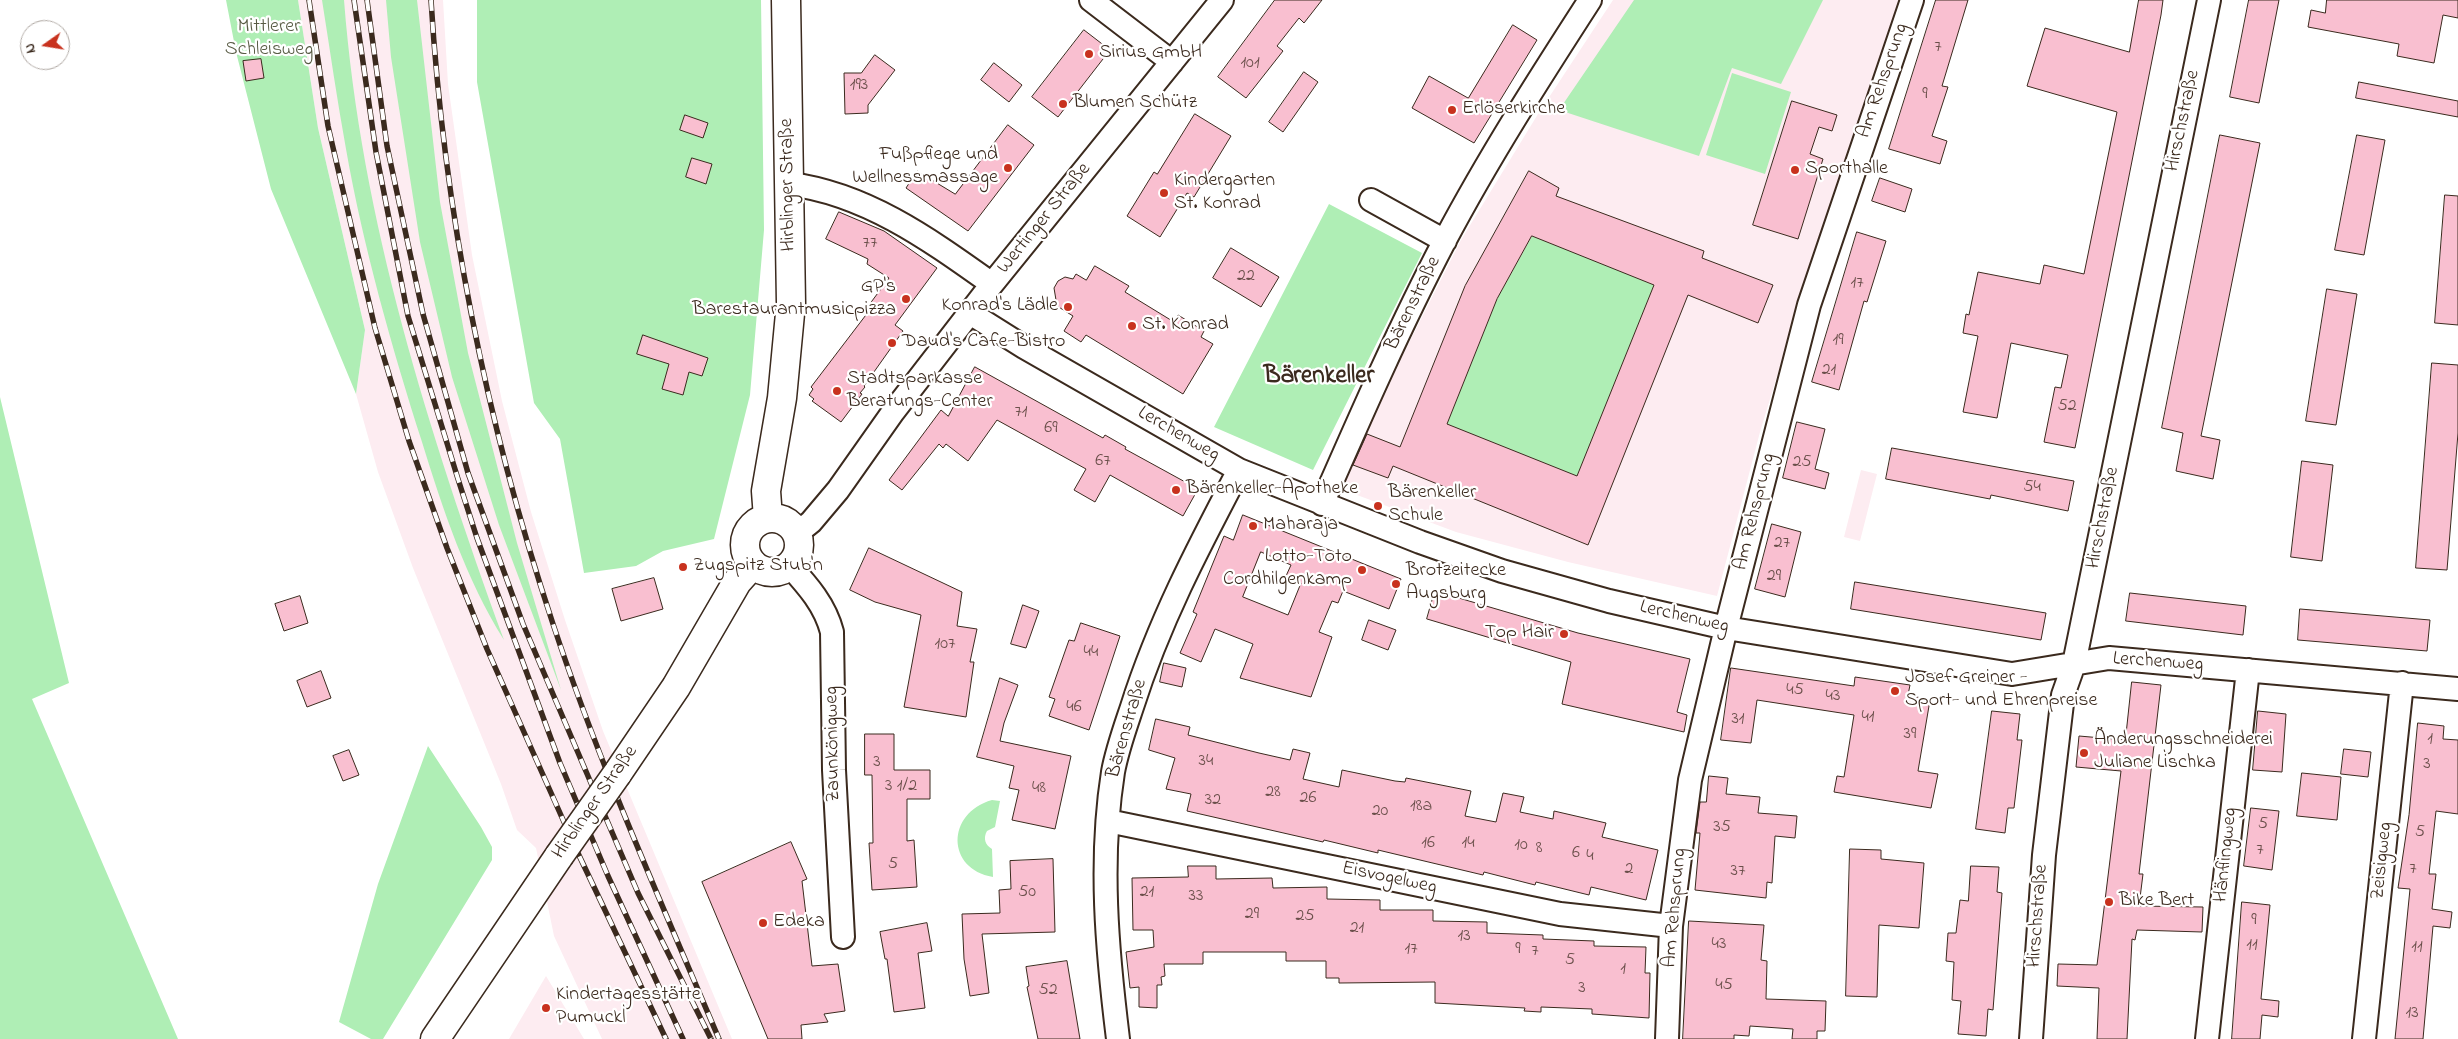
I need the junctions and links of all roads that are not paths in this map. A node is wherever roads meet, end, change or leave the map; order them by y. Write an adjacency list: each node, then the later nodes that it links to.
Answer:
1 (786, 0): 8 (street, Hirblinger Straße)
2 (1091, 0): 7 (street)
3 (1222, 0): 7 (street, Wertinger Straße)
4 (1590, 0): 10 (street, Bärenstraße)
5 (1912, 0): 19 (street, Am Rehsprung)
6 (2209, 0): 20 (street, Hirschstraße)
7 (1172, 62): 11 (street, Wertinger Straße)
8 (790, 184): 11 (street); 15 (street, Hirblinger Straße)
9 (1371, 200): 10 (street, Bärenstraße)
10 (1445, 241): 14 (street, Bärenstraße)
11 (992, 284): 12 (street, Wertinger Straße)
12 (970, 313): 13 (street, Lerchenweg); 16 (street, Wertinger Straße)
13 (1239, 470): 14 (street, Lerchenweg); 24 (street, Bärenstraße)
14 (1322, 504): 19 (street, Lerchenweg)
15 (768, 518): 16 (street); 17 (street)
16 (796, 534): 18 (street)
17 (753, 564): 18 (street); 27 (street, Hirblinger Straße, bridge)
18 (789, 565): 26 (street, Zaunkönigweg)
19 (1726, 628): 20 (street, Lerchenweg); 25 (street, Am Rehsprung)
20 (2074, 664): 21 (street, Lerchenweg); 30 (street, Hirschstraße)
21 (2248, 670): 22 (street, Lerchenweg); 31 (street, Hänflingweg)
22 (2402, 683): 23 (street, Lerchenweg); 32 (street, Zeisigweg)
23 (2458, 689)
24 (1108, 822): 25 (street, Eisvogelweg); 28 (street, Bärenstraße)
25 (1671, 926): 29 (street, Am Rehsprung)
26 (843, 937)
27 (435, 1039)
28 (1118, 1039)
29 (1667, 1039)
30 (2031, 1039)
31 (2207, 1039)
32 (2364, 1039)

